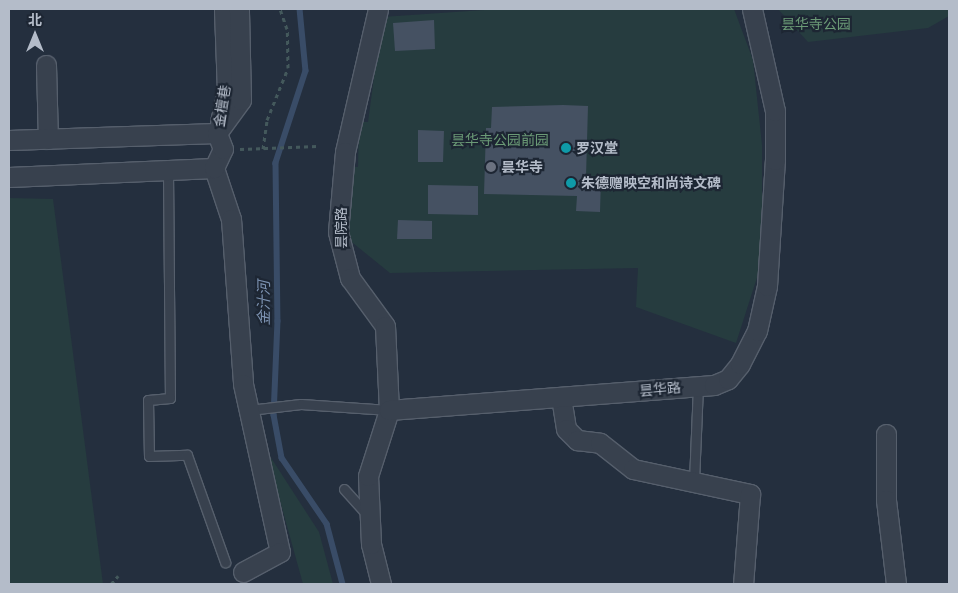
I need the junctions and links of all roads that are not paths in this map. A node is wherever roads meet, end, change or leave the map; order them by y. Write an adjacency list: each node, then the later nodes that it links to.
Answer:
1 (224, 9): 6 (street, 金檀巷)
2 (239, 9): 6 (street, 金檀巷)
3 (378, 9): 15 (street, 昙院路)
4 (752, 9): 12 (street, 昙华路)
5 (46, 64): 7 (street)
6 (217, 133): 7 (street); 9 (street)
7 (48, 139): 8 (street)
8 (9, 140)
9 (214, 168): 10 (street); 14 (street)
10 (168, 172): 11 (street); 20 (lane)
11 (9, 177)
12 (698, 386): 13 (street, 昙华路); 17 (lane)
13 (562, 397): 15 (street, 昙华路); 17 (street)
14 (249, 410): 15 (lane); 21 (street)
15 (389, 410): 19 (street)
16 (886, 434): 24 (street)
17 (694, 481): 23 (street)
18 (344, 489): 19 (lane)
19 (368, 516): 22 (street)
20 (225, 562)
21 (243, 572)
22 (382, 584)
23 (743, 584)
24 (896, 584)

